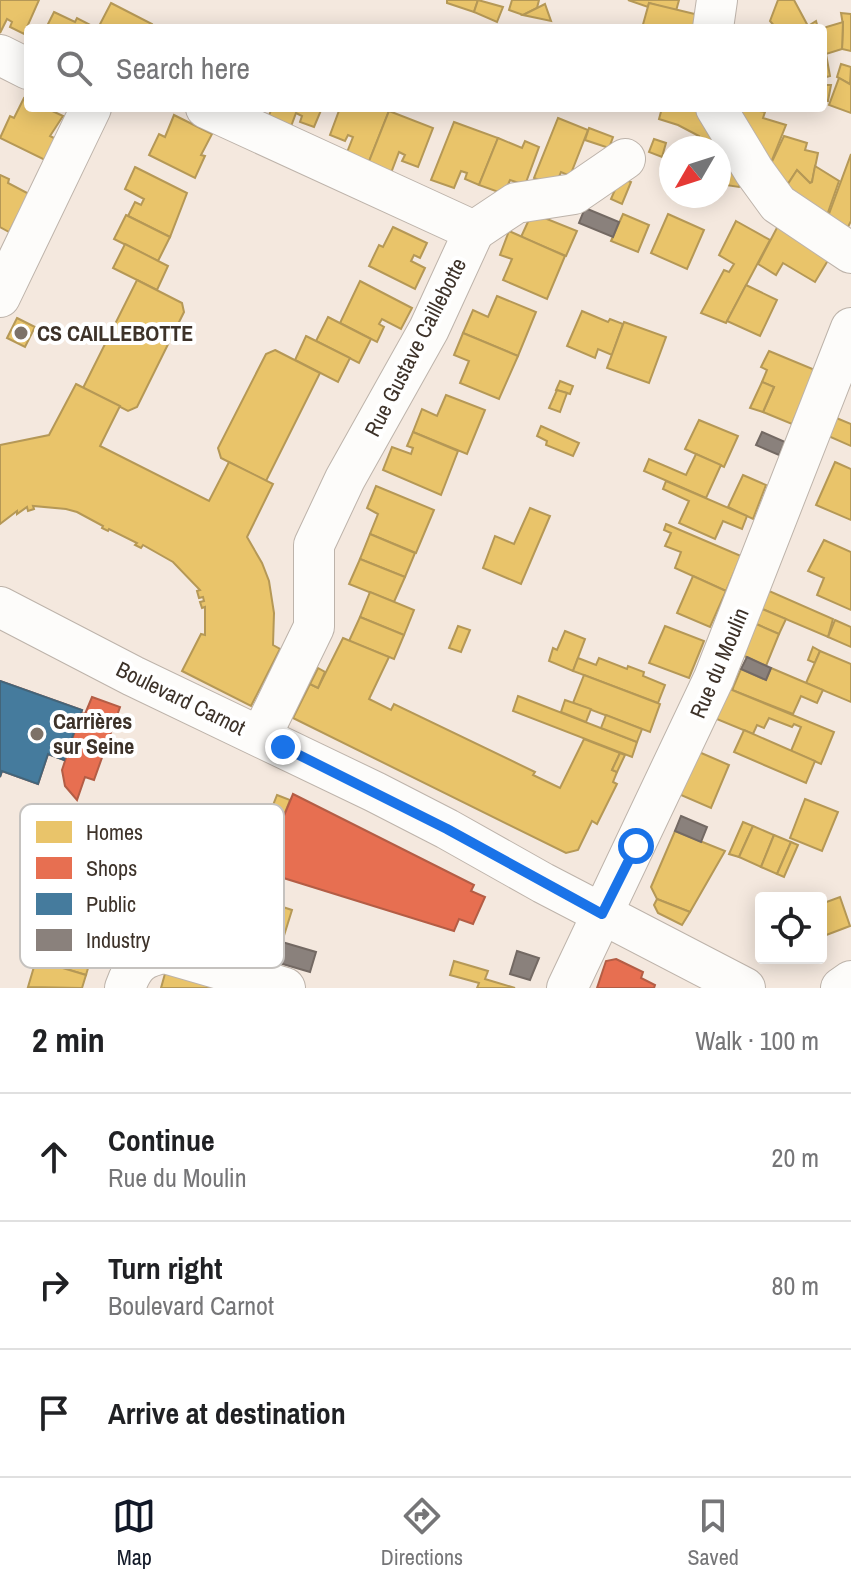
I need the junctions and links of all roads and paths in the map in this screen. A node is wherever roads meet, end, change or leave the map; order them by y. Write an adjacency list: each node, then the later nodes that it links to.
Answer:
1 (717, 0): 2 (street)
2 (714, 24)
3 (0, 55): 4 (street)
4 (24, 67)
5 (89, 112): 11 (street)
6 (215, 112): 9 (street, Rue Gustave Caillebotte)
7 (718, 112): 10 (street)
8 (625, 159): 9 (street)
9 (474, 231): 14 (street, Rue Gustave Caillebotte)
10 (851, 253)
11 (5, 274)
12 (851, 328): 15 (street, Rue du Moulin)
13 (0, 607): 14 (street, Boulevard Carnot)
14 (270, 751): 15 (street, Boulevard Carnot)
15 (602, 914): 21 (street, Rue du Moulin); 22 (street, Boulevard Carnot)
16 (133, 968): 19 (street)
17 (216, 968): 20 (street)
18 (851, 981): 23 (street)
19 (125, 988)
20 (285, 988)
21 (567, 988)
22 (745, 988)
23 (841, 988)

